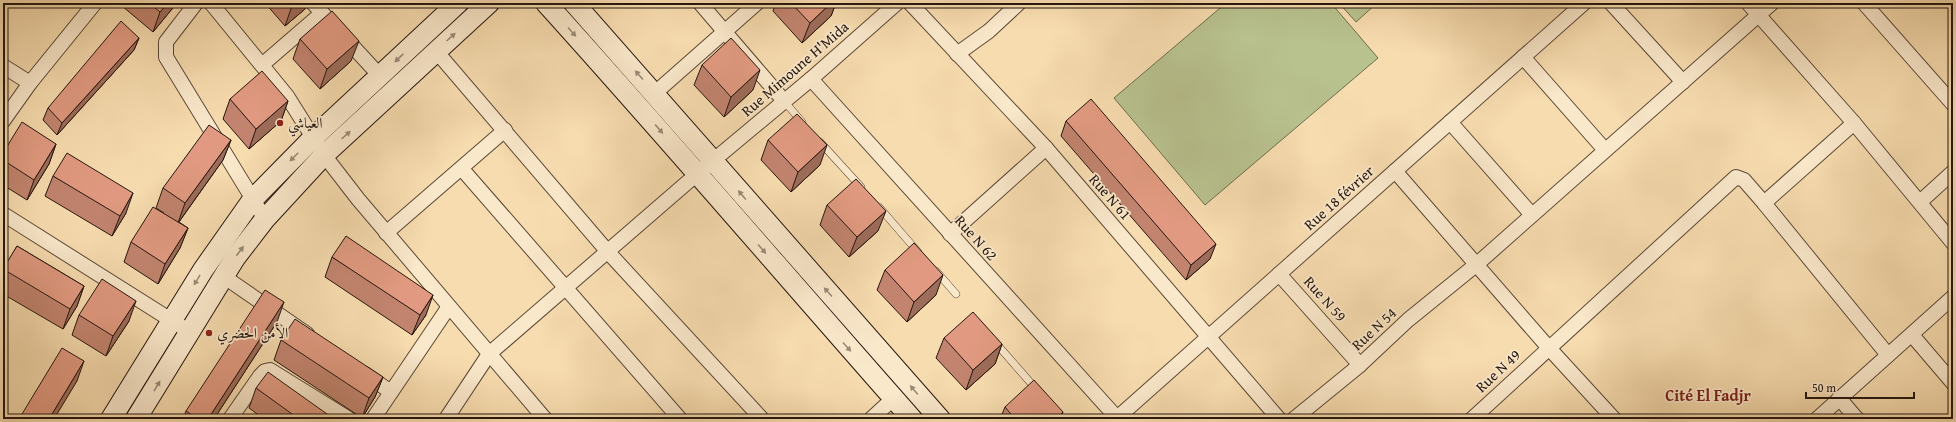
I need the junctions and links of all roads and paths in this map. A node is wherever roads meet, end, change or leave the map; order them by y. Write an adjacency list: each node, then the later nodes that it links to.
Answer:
1 (94, 3): 29 (street)
2 (196, 3): 50 (street)
3 (211, 3): 24 (street)
4 (458, 3): 26 (main road, one-way to 26)
5 (490, 3): 21 (main road, one-way to 5)
6 (546, 3): 47 (main road, one-way to 47)
7 (574, 3): 30 (main road, one-way to 7)
8 (700, 3): 20 (street)
9 (757, 3): 20 (street)
10 (897, 3): 27 (street, Rue Mimoune H'Mida)
11 (910, 3): 22 (street, Rue N 61)
12 (1019, 3): 22 (street)
13 (1584, 3): 23 (street, Rue 18 février)
14 (1612, 3): 28 (street)
15 (1748, 3): 19 (street)
16 (1772, 3): 19 (street, Rue N 54)
17 (1864, 3): 32 (street)
18 (318, 8): 24 (street); 26 (street)
19 (1759, 16): 28 (street, Rue N 54); 35 (street)
20 (725, 31): 30 (street); 31 (street)
21 (436, 51): 37 (street); 42 (main road, one-way to 21)
22 (957, 54): 40 (street, Rue N 61)
23 (1523, 57): 34 (street, Rue 18 février); 41 (street)
24 (263, 64): 38 (street)
25 (3, 66): 29 (street)
26 (380, 76): 38 (main road)
27 (811, 79): 31 (street, Rue Mimoune H'Mida); 57 (street, Rue N 62)
28 (1683, 82): 41 (street, Rue N 54)
29 (30, 83): 33 (street)
30 (655, 93): 43 (main road)
31 (784, 101): 36 (lane); 43 (street, Rue Mimoune H'Mida)
32 (1953, 104)
33 (3, 121)
34 (1450, 122): 45 (street, Rue 18 février); 54 (street)
35 (1854, 123): 51 (street); 52 (street)
36 (807, 127)
37 (505, 130): 44 (street); 59 (street)
38 (313, 138): 42 (street); 50 (main road, one-way to 50)
39 (818, 139): 48 (lane)
40 (1046, 148): 57 (street); 73 (street, Rue N 61)
41 (1606, 150): 54 (street, Rue N 54)
42 (324, 155): 55 (main road); 56 (street)
43 (714, 160): 47 (street, Rue Mimoune H'Mida); 97 (main road, one-way to 43)
44 (462, 169): 56 (street); 65 (street)
45 (1395, 171): 62 (street); 63 (street, Rue 18 février)
46 (1953, 172): 51 (street)
47 (697, 174): 59 (street, Rue Mimoune H'Mida); 83 (main road, one-way to 83)
48 (865, 192)
49 (871, 198): 60 (lane)
50 (253, 199): 55 (street); 69 (main road, one-way to 69)
51 (1920, 202): 58 (street)
52 (1764, 203): 75 (street, Rue N 49); 77 (street)
53 (3, 214): 69 (street)
54 (1532, 215): 62 (street, Rue N 54)
55 (264, 218): 64 (main road, one-way to 55)
56 (386, 233): 68 (street)
57 (950, 234): 98 (street, Rue N 62)
58 (1953, 243)
59 (608, 252): 65 (street, Rue Mimoune H'Mida); 94 (street)
60 (924, 258)
61 (929, 264): 66 (lane)
62 (1477, 264): 75 (street); 79 (street, Rue N 54)
63 (1279, 274): 73 (street, Rue 18 février); 79 (street, Rue N 59)
64 (223, 276): 70 (main road); 74 (street)
65 (565, 288): 76 (street, Rue Mimoune H'Mida); 93 (street)
66 (956, 294)
67 (1953, 297): 72 (street)
68 (448, 308): 76 (street); 81 (street)
69 (172, 321): 70 (street); 86 (main road)
70 (190, 332): 87 (main road, one-way to 70)
71 (989, 335): 82 (lane)
72 (1912, 335): 77 (street); 80 (street)
73 (1208, 337): 98 (street, Rue 18 février); 99 (street, Rue N 61)
74 (321, 343)
75 (1548, 347): 85 (street, Rue N 49); 101 (street)
76 (488, 354): 91 (street, Rue Mimoune H'Mida); 92 (street)
77 (1888, 355): 84 (street)
78 (353, 365): 81 (street)
79 (1360, 365): 100 (street, Rue N 54)
80 (1953, 383)
81 (391, 392): 90 (street)
82 (1041, 395)
83 (894, 398): 95 (street); 96 (main road)
84 (1839, 398): 102 (street); 103 (street)
85 (1478, 417)
86 (110, 419)
87 (136, 419)
88 (230, 419): 89 (street)
89 (349, 419)
90 (373, 419)
91 (446, 419)
92 (545, 419)
93 (680, 419)
94 (762, 419)
95 (871, 419)
96 (912, 419)
97 (940, 419)
98 (1117, 419)
99 (1279, 419)
100 (1294, 419)
101 (1614, 419)
102 (1817, 419)
103 (1857, 419)

